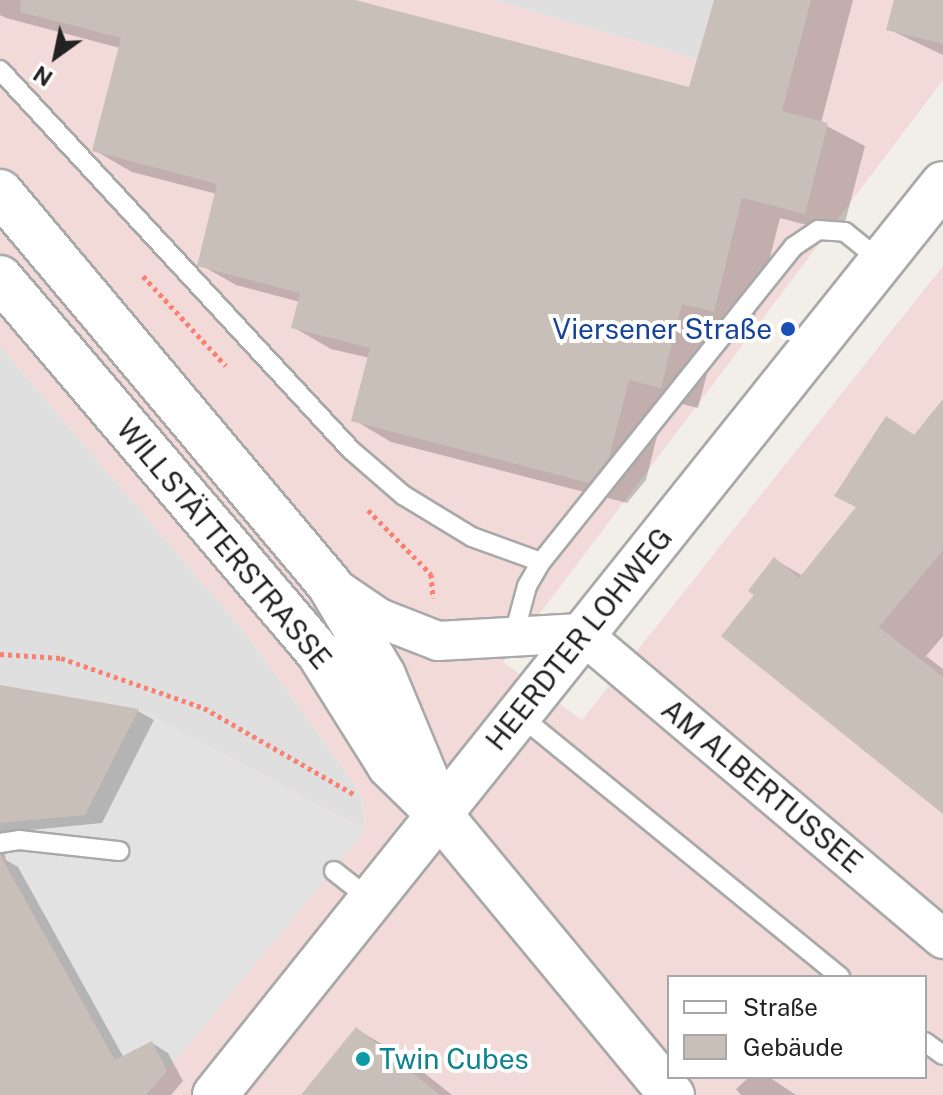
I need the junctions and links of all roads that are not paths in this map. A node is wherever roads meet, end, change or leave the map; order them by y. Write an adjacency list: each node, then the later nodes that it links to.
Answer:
1 (0, 70): 6 (lane)
2 (943, 184): 4 (street, HEERDTER LOHWEG)
3 (0, 192): 7 (street, WILLSTÄTTERSTRASSE)
4 (881, 261): 6 (lane); 8 (street, HEERDTER LOHWEG)
5 (0, 278): 11 (street, WILLSTÄTTERSTRASSE)
6 (541, 562): 9 (lane)
7 (329, 584): 9 (street, WILLSTÄTTERSTRASSE); 11 (street, WILLSTÄTTERSTRASSE)
8 (581, 633): 9 (street, WILLSTÄTTERSTRASSE); 10 (street, HEERDTER LOHWEG); 16 (street, AM ALBERTUSSEE)
9 (513, 638)
10 (518, 714): 11 (street, HEERDTER LOHWEG); 17 (lane)
11 (440, 815): 15 (street, HEERDTER LOHWEG); 19 (street, WILLSTÄTTERSTRASSE)
12 (0, 843): 13 (lane)
13 (119, 851)
14 (334, 871): 15 (lane)
15 (371, 900): 18 (street, HEERDTER LOHWEG)
16 (943, 939)
17 (838, 975)
18 (215, 1095)
19 (672, 1095)

